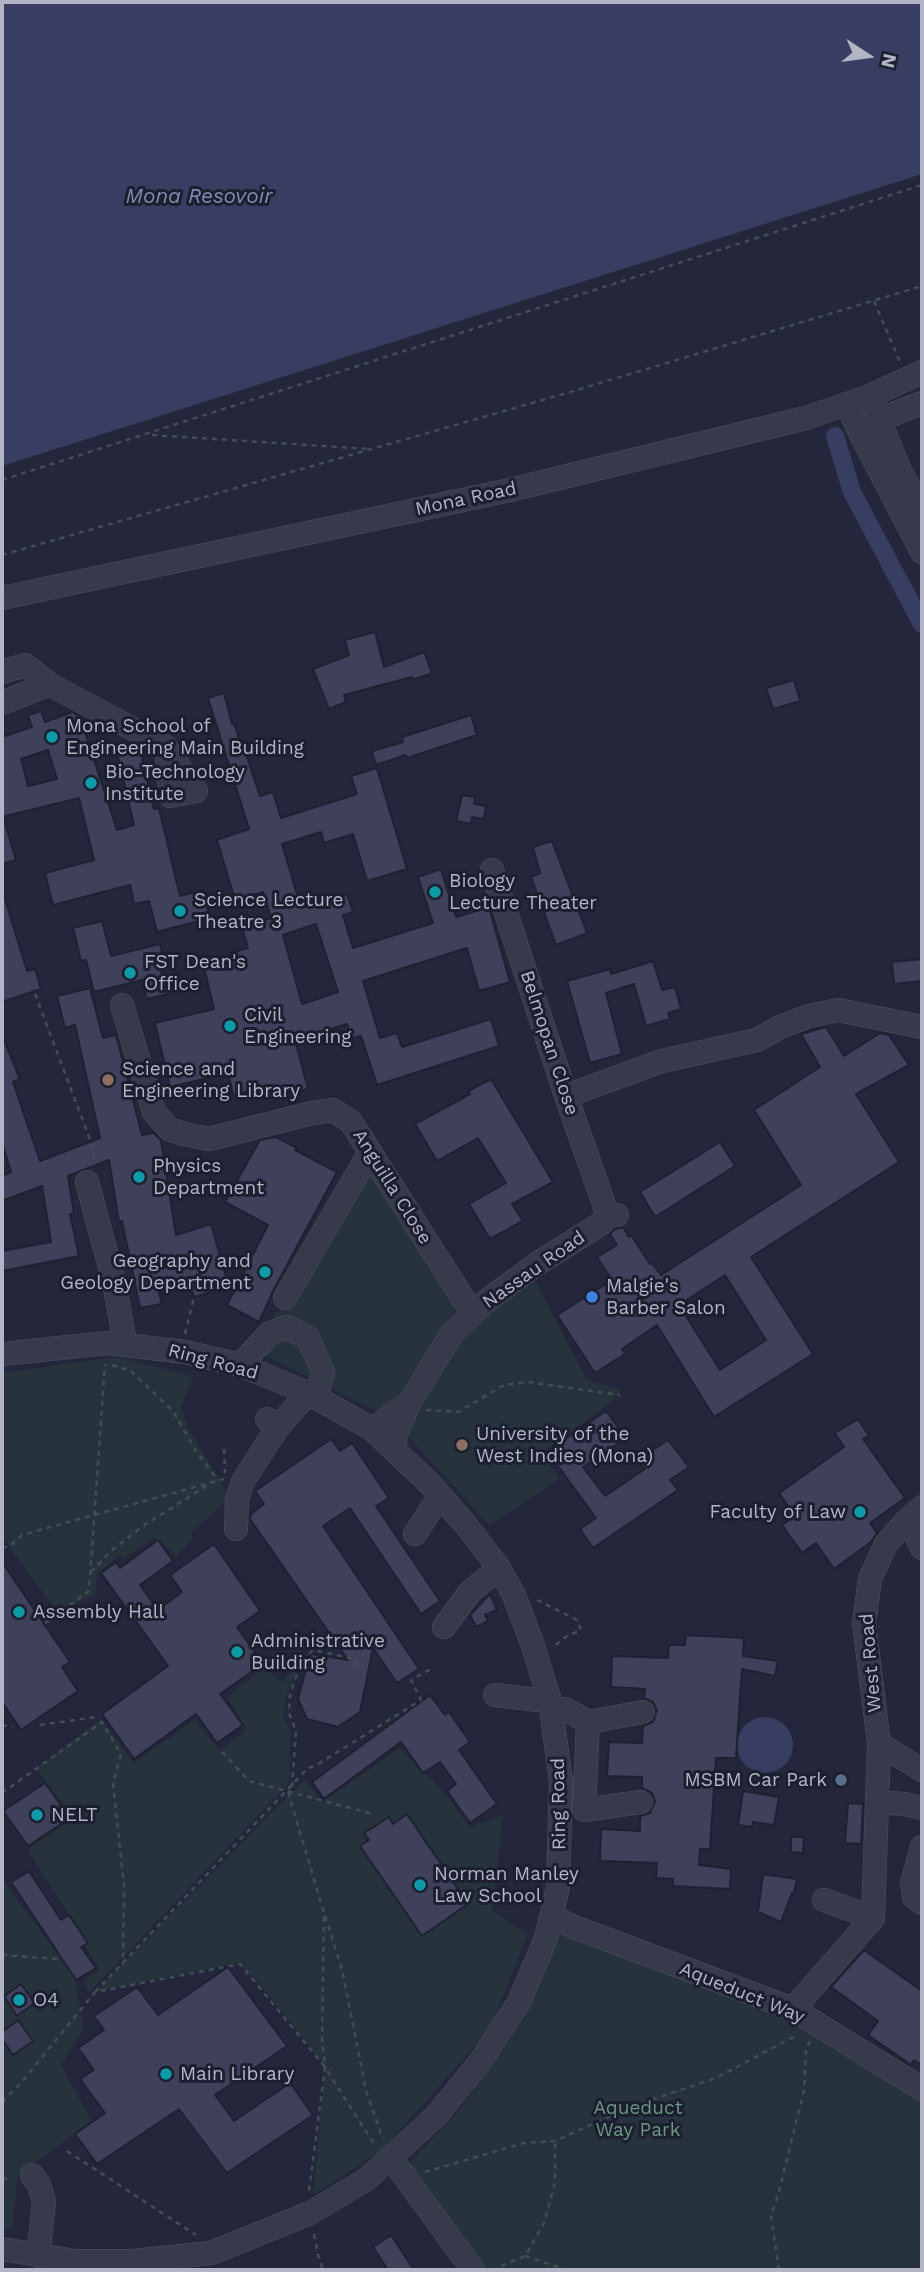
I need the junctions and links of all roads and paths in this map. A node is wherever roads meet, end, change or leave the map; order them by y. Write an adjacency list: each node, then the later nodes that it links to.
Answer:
1 (922, 185): 10 (path)
2 (922, 286): 3 (path)
3 (874, 301): 4 (path); 11 (path)
4 (914, 376): 5 (street, Mona Road)
5 (870, 396): 7 (street, Mona Road); 8 (street)
6 (922, 403): 8 (street)
7 (847, 404): 9 (street); 16 (street, Mona Road)
8 (881, 419): 9 (street); 13 (street)
9 (860, 433): 14 (street)
10 (148, 435): 11 (path); 12 (path)
11 (372, 449): 15 (path)
12 (2, 480)
13 (922, 511)
14 (922, 552)
15 (2, 555)
16 (2, 598)
17 (2, 672): 18 (street)
18 (49, 684): 19 (street); 20 (street)
19 (2, 702)
20 (166, 747)
21 (492, 870): 25 (street, Belmopan Close)
22 (36, 994): 27 (path)
23 (122, 1005): 26 (street, Anguilla Close)
24 (922, 1027): 25 (street)
25 (566, 1097): 28 (street, Belmopan Close)
26 (370, 1152): 30 (street); 31 (street, Anguilla Close)
27 (87, 1182): 33 (street)
28 (611, 1215): 31 (street, Nassau Road)
29 (194, 1297): 32 (path)
30 (285, 1298)
31 (473, 1314): 40 (street, Nassau Road)
32 (184, 1337)
33 (125, 1343): 34 (street, Ring Road); 37 (street, Ring Road)
34 (2, 1354)
35 (106, 1357): 36 (path)
36 (105, 1362): 44 (path); 47 (path)
37 (240, 1365): 38 (street, Ring Road); 38 (street)
38 (312, 1395): 41 (street, Ring Road); 48 (street)
39 (620, 1395): 40 (path)
40 (409, 1403): 41 (street); 42 (street)
41 (372, 1429): 42 (street, Ring Road)
42 (394, 1447): 45 (street, Ring Road)
43 (224, 1449): 44 (path)
44 (215, 1481): 47 (path); 53 (path)
45 (440, 1496): 49 (street); 52 (street, Ring Road)
46 (915, 1513): 51 (street); 69 (street, West Road)
47 (95, 1514): 50 (path); 53 (path)
48 (236, 1529)
49 (415, 1534)
50 (2, 1547)
51 (922, 1548)
52 (499, 1568): 54 (street, Ring Road); 56 (street)
53 (91, 1573): 55 (path)
54 (514, 1595): 57 (path); 83 (street, Ring Road)
55 (45, 1623)
56 (444, 1627)
57 (548, 1649)
58 (358, 1668): 72 (path)
59 (430, 1670): 72 (path)
60 (495, 1695): 61 (street)
61 (538, 1699)
62 (565, 1709): 65 (street)
63 (643, 1712): 65 (street)
64 (96, 1717): 66 (path)
65 (588, 1722): 75 (street)
66 (40, 1725)
67 (2, 1726): 68 (path)
68 (13, 1727)
69 (879, 1744): 71 (street); 76 (street, West Road)
70 (222, 1752): 73 (path)
71 (922, 1770)
72 (292, 1787): 73 (path)
73 (288, 1792): 78 (path); 82 (path); 87 (path)
74 (2, 1793): 87 (path)
75 (641, 1802)
76 (878, 1802): 77 (street); 84 (street, West Road)
77 (922, 1808)
78 (373, 1814)
79 (922, 1847): 81 (street)
80 (824, 1900): 84 (street)
81 (922, 1903)
82 (324, 1913): 91 (path); 96 (path)
83 (552, 1917): 89 (street, Aqueduct Way); 96 (street, Ring Road)
84 (873, 1918): 89 (street)
85 (2, 1955): 86 (path)
86 (58, 1959)
87 (123, 1965): 88 (path)
88 (95, 1992): 91 (path); 93 (path)
89 (793, 2009): 90 (street, Aqueduct Way)
90 (815, 2030): 92 (street, Aqueduct Way); 94 (path); 109 (path)
91 (325, 2067): 96 (path); 99 (path)
92 (922, 2089)
93 (2, 2102)
94 (555, 2141): 98 (path); 104 (path)
95 (67, 2151): 101 (path)
96 (385, 2153): 98 (street); 103 (street, Ring Road)
97 (32, 2175): 103 (street)
98 (407, 2179): 106 (street)
99 (308, 2199)
100 (312, 2224): 105 (path)
101 (204, 2240)
102 (2, 2249): 103 (street, Ring Road)
103 (38, 2256)
104 (525, 2256): 107 (path); 108 (path)
105 (323, 2270)
106 (473, 2270)
107 (492, 2270)
108 (567, 2270)
109 (779, 2270)

